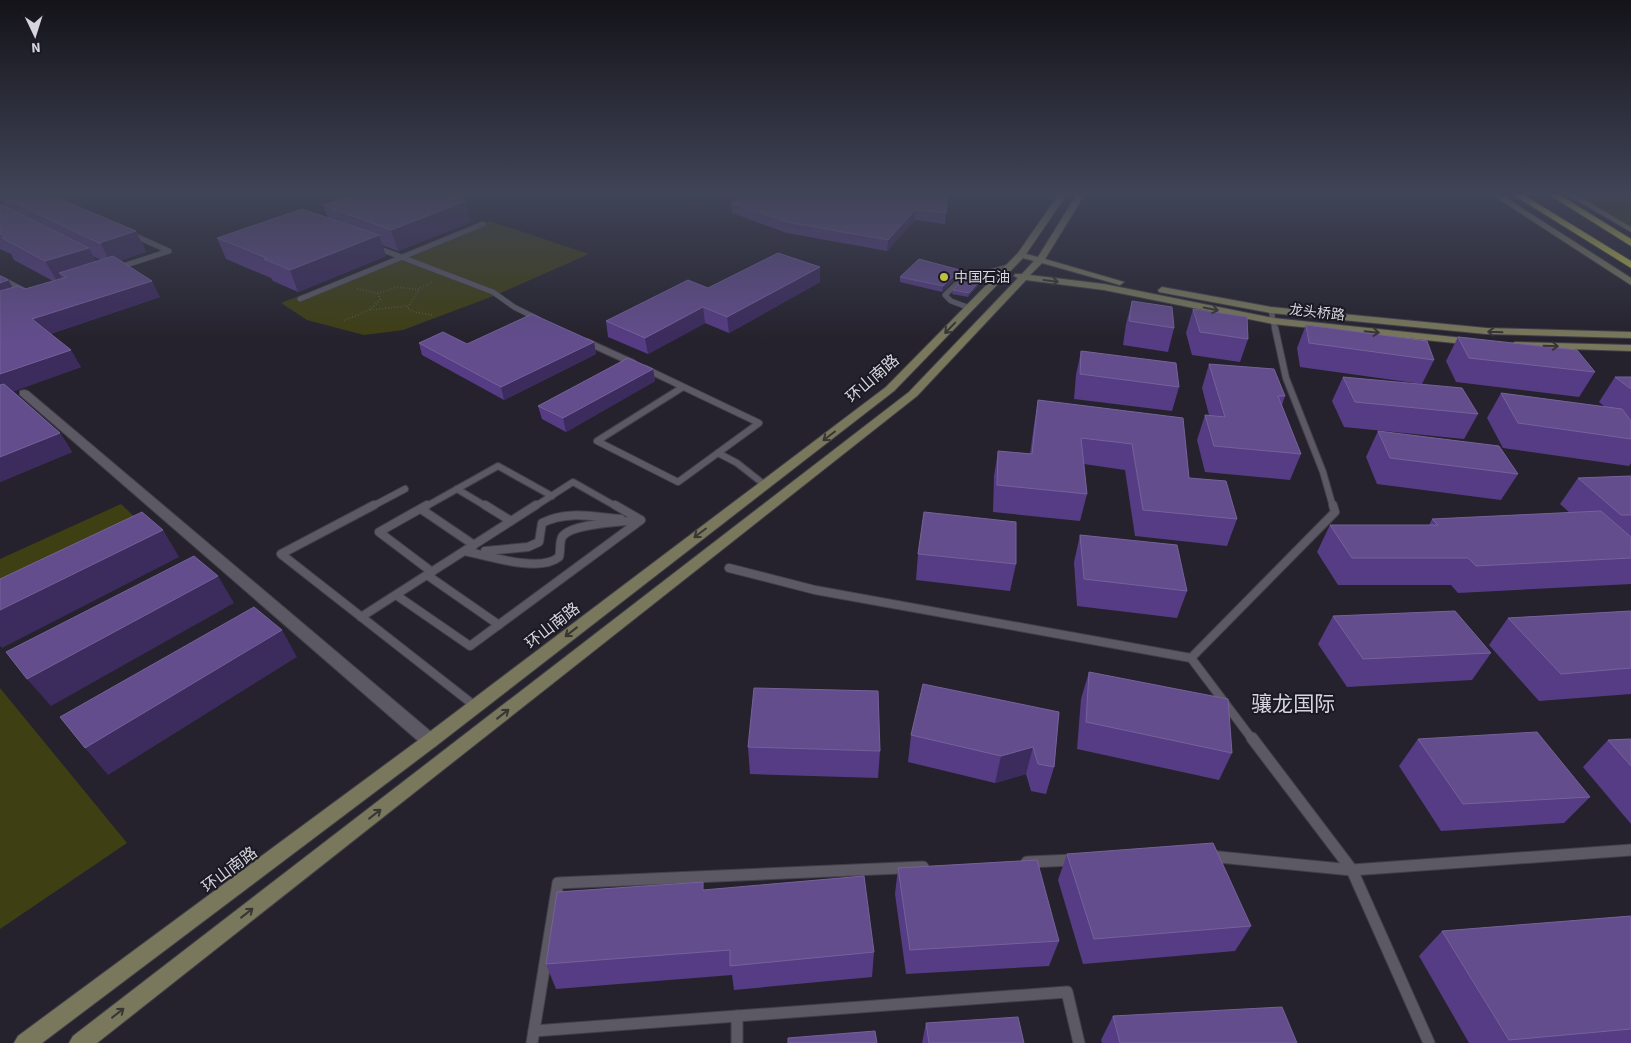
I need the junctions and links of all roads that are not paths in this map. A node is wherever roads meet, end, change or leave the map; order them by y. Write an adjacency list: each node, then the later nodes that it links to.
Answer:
1 (151, 243): 12 (lane)
2 (440, 243): 8 (lane)
3 (1028, 243): 10 (main road, 环山南路)
4 (1052, 243): 9 (main road)
5 (1570, 243): 15 (main road)
6 (1595, 243): 11 (highway)
7 (366, 244): 8 (lane)
8 (404, 258): 17 (lane); 21 (lane)
9 (1042, 259): 10 (main road, 龙头桥路); 13 (main road); 19 (main road, 龙头桥路)
10 (1012, 265): 13 (main road, 龙头桥路); 18 (main road, 环山南路); 18 (lane)
11 (1631, 265)
12 (112, 270)
13 (1024, 277): 20 (main road, 龙头桥路, one-way to 20); 56 (main road, one-way to 13)
14 (0, 278): 16 (lane)
15 (1631, 282)
16 (35, 296)
17 (300, 299)
18 (970, 308): 30 (main road, 环山南路, one-way to 30)
19 (1271, 310): 20 (lane); 22 (main road, 龙头桥路, one-way to 19)
20 (1273, 321): 24 (main road, 龙头桥路, one-way to 24); 44 (lane)
21 (550, 324)
22 (1631, 335)
23 (576, 337): 27 (lane)
24 (1482, 343)
25 (1508, 344): 26 (main road, one-way to 26)
26 (1631, 348)
27 (683, 387): 29 (lane); 29 (lane)
28 (20, 395): 46 (street)
29 (718, 452): 30 (lane)
30 (765, 484): 45 (main road, 环山南路, one-way to 45)
31 (457, 489): 33 (lane); 34 (lane); 36 (lane)
32 (405, 490): 42 (lane)
33 (552, 496): 35 (lane); 36 (lane)
34 (421, 509): 37 (lane); 40 (lane)
35 (641, 520): 38 (lane); 38 (lane); 43 (lane)
36 (511, 521): 37 (lane)
37 (474, 546): 38 (lane)
38 (465, 551): 40 (lane)
39 (729, 568): 44 (lane)
40 (429, 573): 41 (lane); 43 (lane)
41 (396, 594): 42 (lane); 43 (lane)
42 (361, 617): 45 (lane)
43 (499, 625)
44 (1191, 658): 52 (lane)
45 (475, 706): 46 (main road, 环山南路)
46 (430, 741): 55 (main road, 环山南路)
47 (1631, 850): 52 (lane)
48 (1194, 855): 52 (lane)
49 (1085, 860): 50 (lane)
50 (1015, 863)
51 (936, 866): 54 (lane)
52 (1352, 870): 59 (lane)
53 (737, 1016): 54 (lane); 57 (lane); 58 (lane)
54 (533, 1037)
55 (25, 1043)
56 (80, 1043)
57 (737, 1043)
58 (1079, 1043)
59 (1429, 1043)

